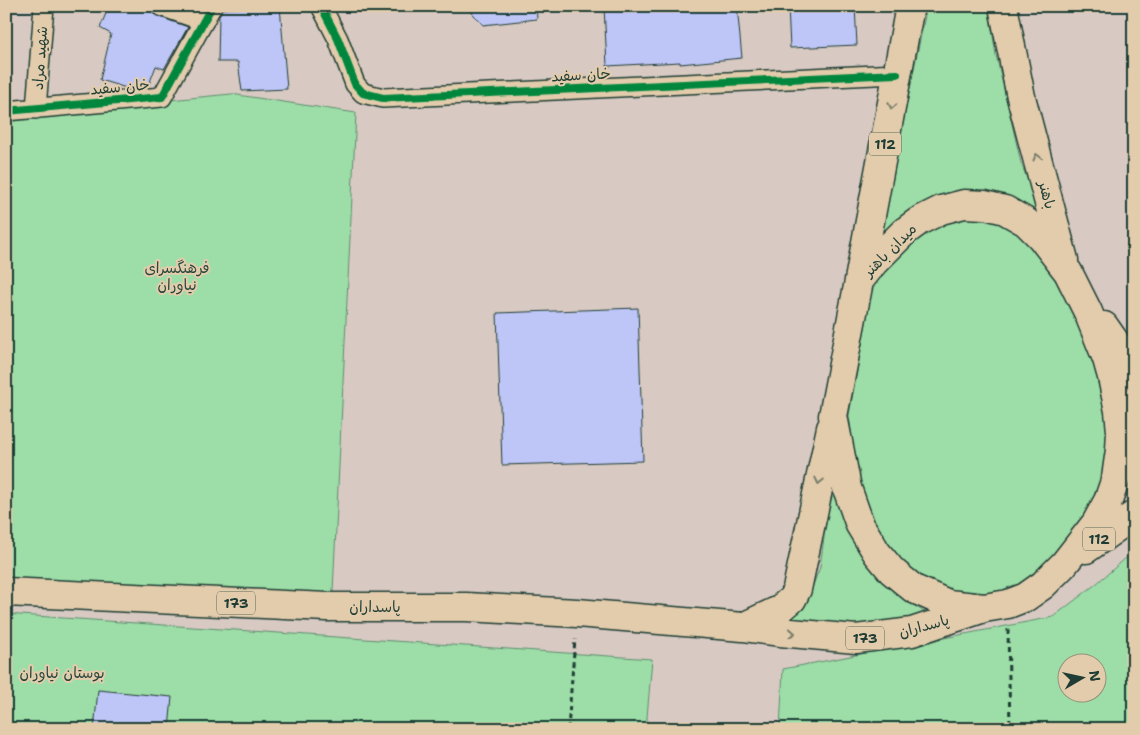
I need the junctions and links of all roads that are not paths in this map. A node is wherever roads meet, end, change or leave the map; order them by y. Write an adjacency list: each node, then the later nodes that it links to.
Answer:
1 (44, 6): 8 (street, شهید مراد)
2 (161, 6): 6 (street)
3 (321, 6): 7 (street, خان سفید)
4 (910, 6): 7 (main road, 112)
5 (1003, 6): 10 (main road, باهنر, one-way to 5)
6 (208, 14): 8 (street, خان سفید)
7 (897, 74): 11 (main road, 112, one-way to 11)
8 (36, 109): 9 (street, خان سفید)
9 (6, 111)
10 (1068, 272): 11 (main road, میدان باهنر); 12 (main road, باهنر); 15 (main road, میدان باهنر)
11 (859, 281): 13 (main road, میدان باهنر)
12 (1134, 365)
13 (833, 416): 17 (main road, میدان باهنر); 18 (main road, one-way to 18)
14 (1134, 515): 15 (main road, 112)
15 (1064, 564): 17 (main road, میدان باهنر)
16 (6, 592): 18 (main road, پاسداران / 173)
17 (996, 606): 18 (main road, پاسداران / 173, one-way to 17)
18 (743, 628)

